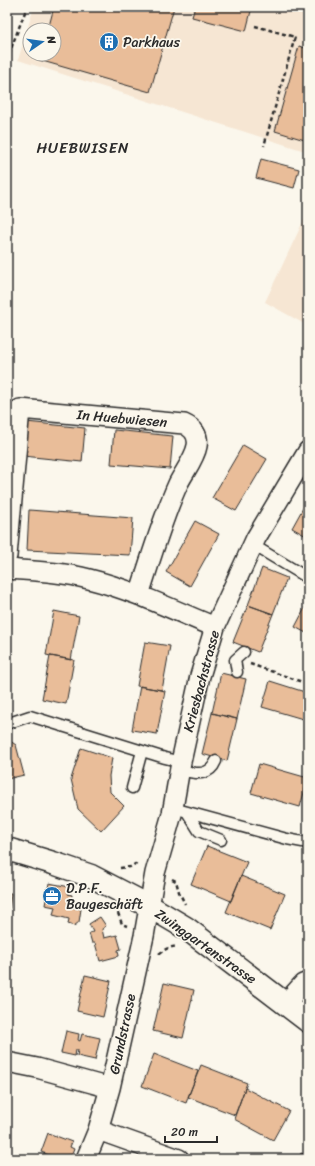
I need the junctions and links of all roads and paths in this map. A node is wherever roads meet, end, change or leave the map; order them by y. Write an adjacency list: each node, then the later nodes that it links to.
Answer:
1 (27, 7): 3 (path)
2 (255, 26): 4 (path)
3 (7, 61)
4 (264, 146)
5 (308, 451): 6 (street, Kriesbachstrasse)
6 (253, 545): 9 (lane); 11 (street, Kriesbachstrasse)
7 (7, 556): 10 (street, In Huebwiesen)
8 (7, 569): 10 (street)
9 (308, 578)
10 (138, 595): 11 (street)
11 (215, 627): 19 (street, Kriesbachstrasse)
12 (244, 652): 14 (lane)
13 (252, 665): 15 (path)
14 (237, 672)
15 (308, 684)
16 (9, 723): 17 (lane)
17 (142, 751): 19 (lane); 20 (lane)
18 (216, 761): 19 (lane)
19 (180, 766): 21 (street, Kriesbachstrasse)
20 (132, 788)
21 (180, 810): 22 (lane); 23 (lane); 25 (street, Kriesbachstrasse)
22 (221, 840)
23 (308, 842)
24 (7, 850): 25 (street, Zwinggartenstrasse)
25 (149, 906): 27 (street, Grundstrasse); 32 (street, Zwinggartenstrasse)
26 (115, 908): 27 (path)
27 (144, 936): 29 (path); 35 (street, Grundstrasse)
28 (182, 948): 29 (path)
29 (166, 949): 30 (path)
30 (155, 958)
31 (308, 982): 32 (street)
32 (285, 1004): 33 (street, Zwinggartenstrasse)
33 (308, 1021)
34 (7, 1062): 35 (street)
35 (110, 1088): 36 (street, Grundstrasse)
36 (98, 1130): 37 (street, Grundstrasse); 38 (street)
37 (86, 1159)
38 (179, 1159)

